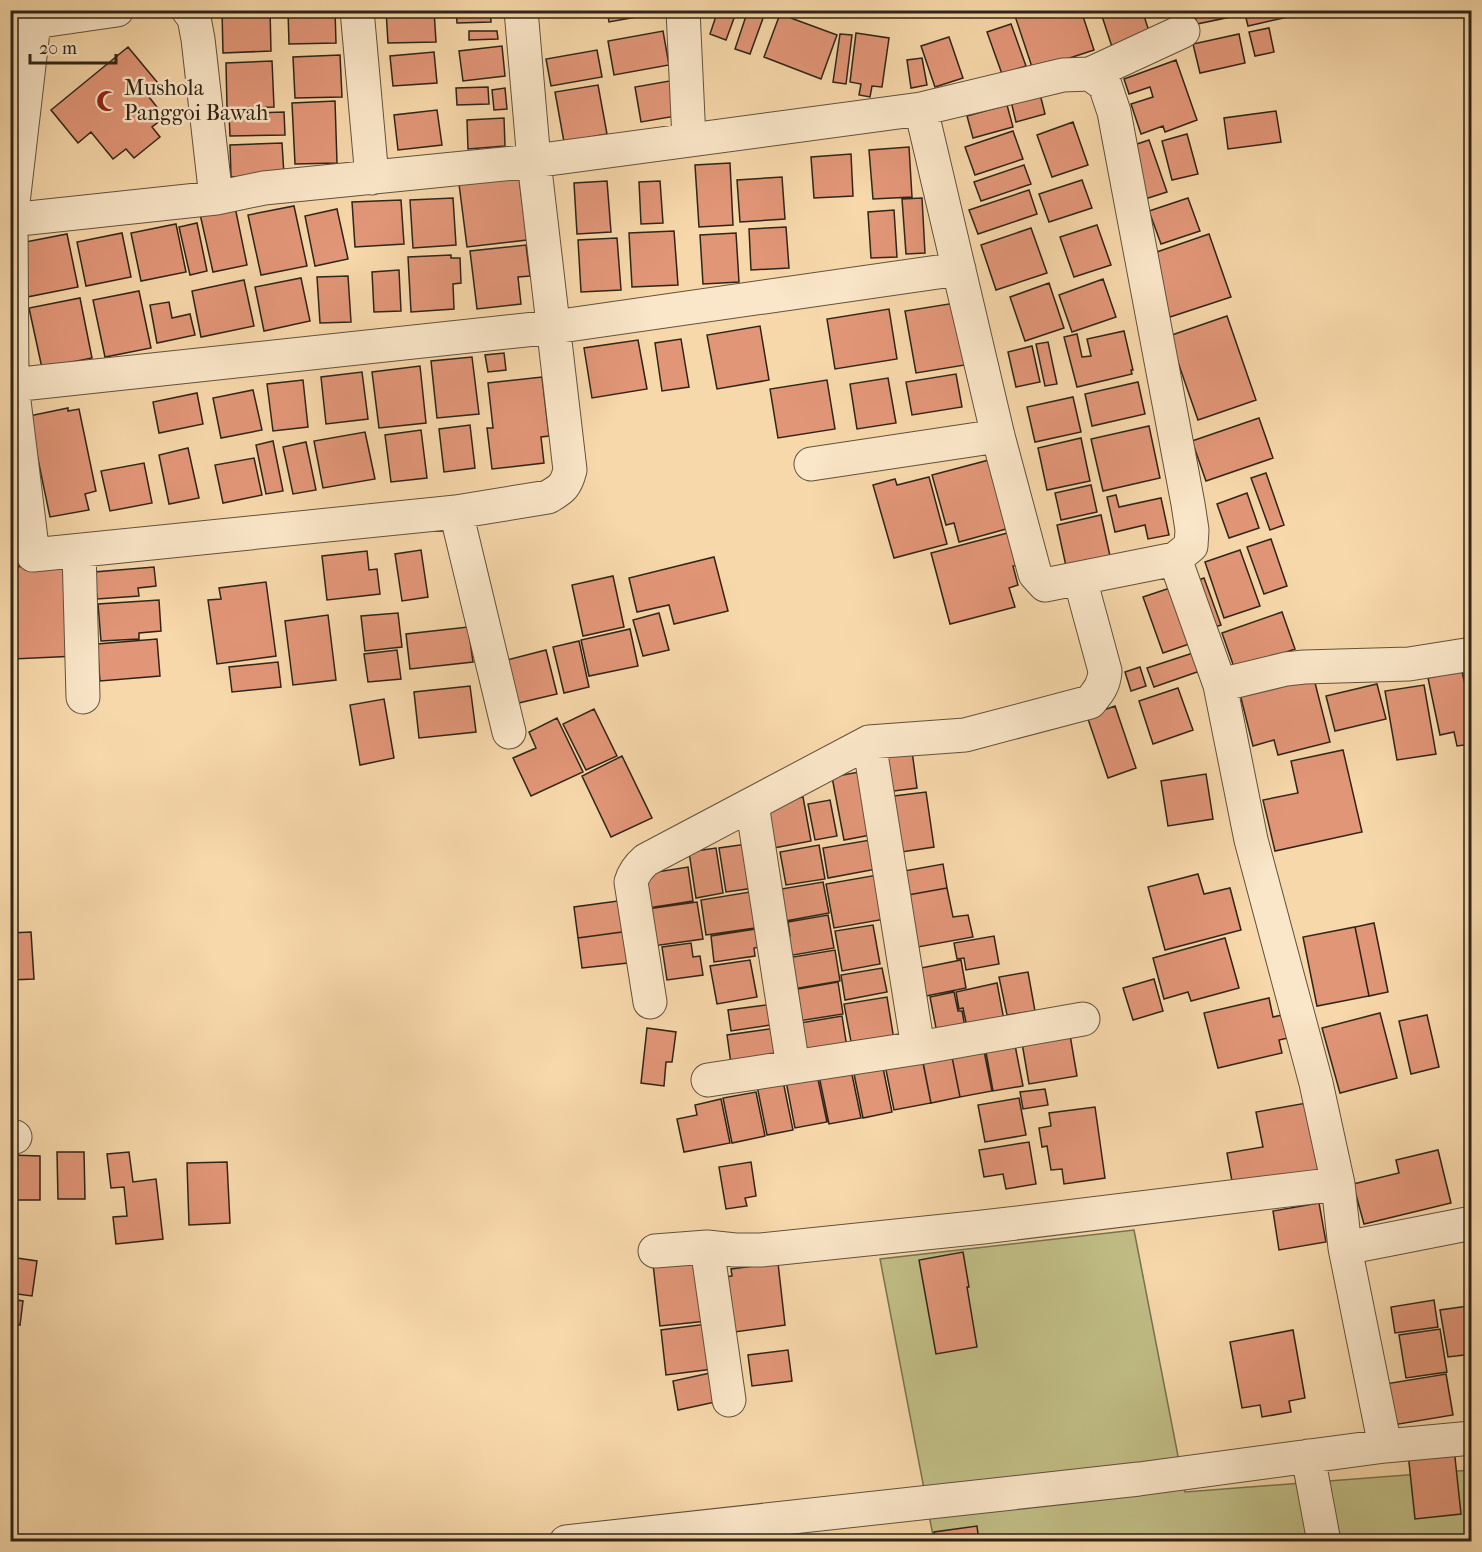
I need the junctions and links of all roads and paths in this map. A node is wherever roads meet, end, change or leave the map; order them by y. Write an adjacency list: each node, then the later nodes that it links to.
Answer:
1 (117, 10): 6 (street)
2 (188, 10): 13 (street)
3 (357, 10): 12 (street)
4 (520, 10): 11 (street)
5 (683, 10): 10 (street)
6 (26, 18): 14 (street)
7 (1183, 31): 8 (street)
8 (1090, 74): 9 (street); 23 (street)
9 (921, 109): 10 (street); 15 (street)
10 (689, 140): 11 (street)
11 (534, 161): 12 (street); 16 (street)
12 (372, 178): 13 (street)
13 (216, 198): 14 (street)
14 (11, 220): 17 (street)
15 (959, 269): 16 (street); 18 (street)
16 (554, 327): 17 (street); 20 (street)
17 (12, 385): 22 (street)
18 (998, 436): 19 (street); 24 (street)
19 (811, 464)
20 (456, 512): 21 (street); 28 (street)
21 (79, 550): 22 (street); 27 (street)
22 (22, 554)
23 (1176, 559): 24 (street); 26 (street)
24 (1080, 579): 29 (street)
25 (1472, 654): 26 (street)
26 (1220, 685): 36 (street)
27 (83, 697)
28 (509, 732)
29 (869, 742): 30 (street); 33 (street)
30 (752, 804): 31 (street); 34 (street)
31 (650, 1002)
32 (1083, 1019): 33 (street)
33 (918, 1048): 34 (street)
34 (793, 1067): 35 (street)
35 (708, 1080)
36 (1338, 1184): 38 (street); 39 (street)
37 (1472, 1223): 39 (street)
38 (708, 1247): 40 (street); 41 (street)
39 (1345, 1248): 43 (street)
40 (655, 1251)
41 (729, 1400)
42 (1472, 1438): 43 (street)
43 (1385, 1446): 44 (street)
44 (1308, 1456): 45 (street); 46 (street)
45 (566, 1542)
46 (1324, 1542)

